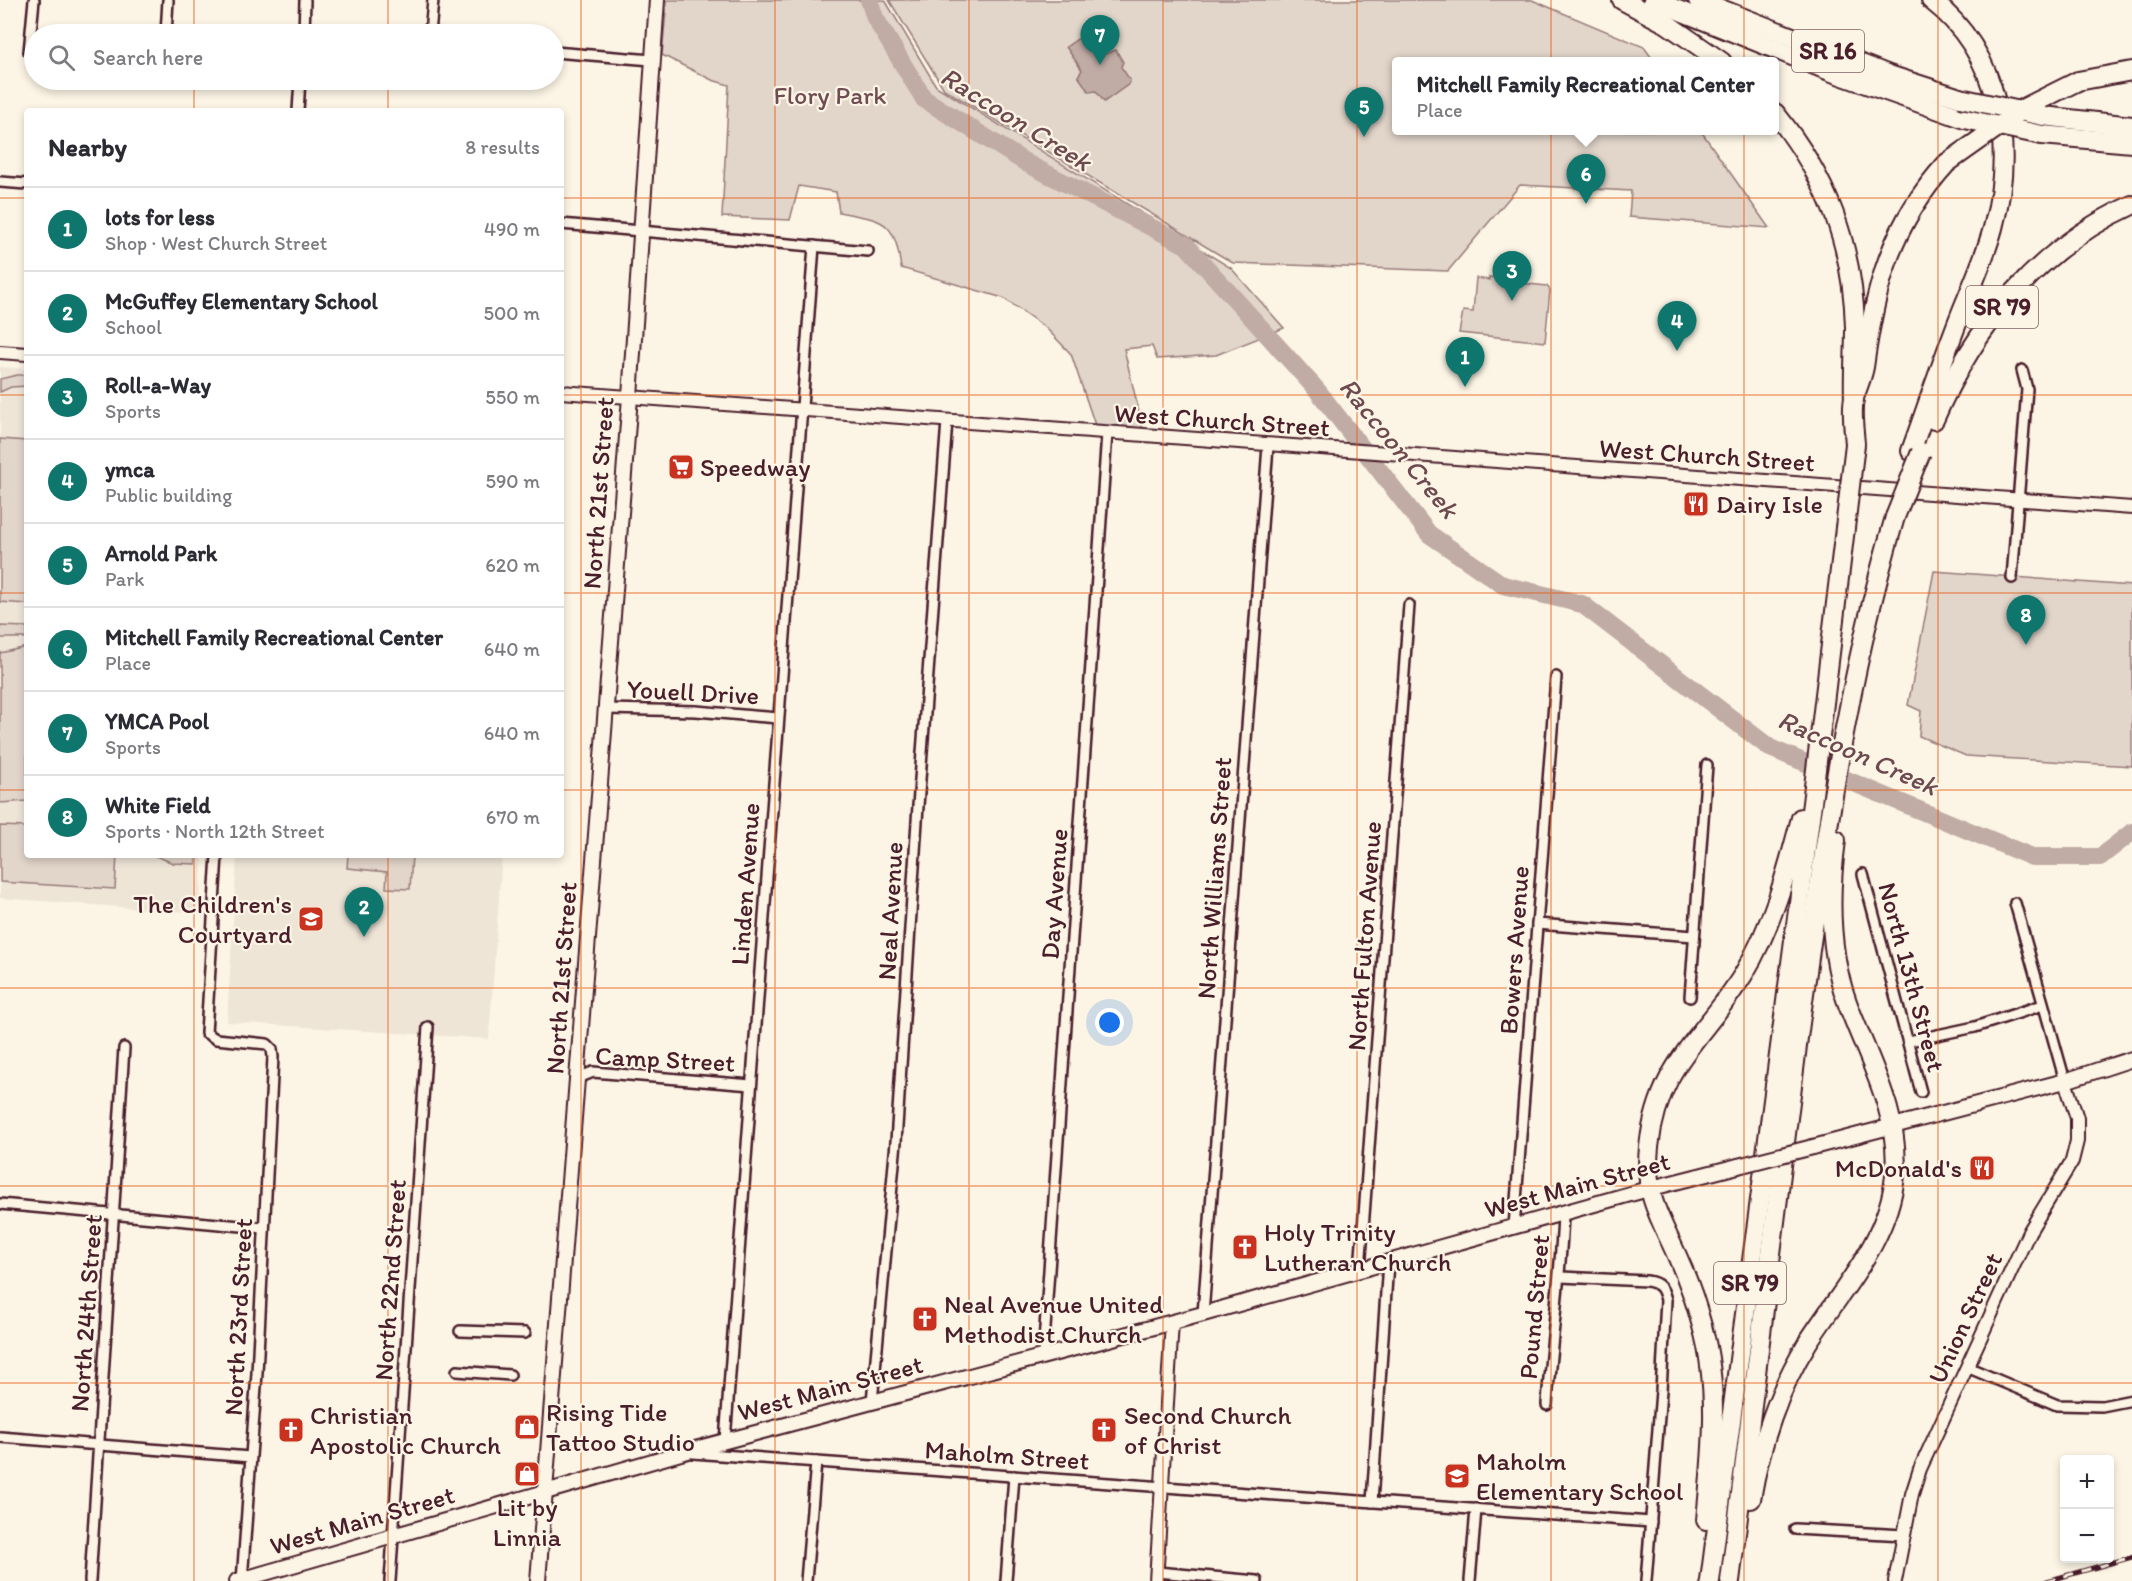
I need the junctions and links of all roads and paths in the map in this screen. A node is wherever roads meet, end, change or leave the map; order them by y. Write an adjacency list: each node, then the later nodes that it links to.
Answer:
1 (34, 0): 10 (street)
2 (168, 0): 11 (street)
3 (305, 0): 12 (street)
4 (433, 0): 13 (street)
5 (657, 0): 16 (main road, North 21st Street)
6 (1622, 0): 15 (highway)
7 (1653, 0): 22 (highway, SR 16, bridge)
8 (1698, 0): 21 (highway, SR 16, bridge)
9 (1931, 0): 40 (highway)
10 (32, 24)
11 (167, 24)
12 (305, 24)
13 (431, 24)
14 (564, 53): 16 (street)
15 (1715, 57)
16 (652, 60): 27 (main road, North 21st Street)
17 (2132, 70): 35 (highway, bridge)
18 (299, 90): 19 (street)
19 (297, 108)
20 (1779, 119): 35 (highway)
21 (2132, 126)
22 (2132, 143)
23 (0, 182): 24 (street)
24 (24, 184)
25 (2132, 205): 40 (highway, SR 79)
26 (564, 224): 27 (street)
27 (641, 230): 28 (street); 34 (main road, North 21st Street)
28 (814, 246): 29 (street); 36 (street, Linden Avenue)
29 (868, 251)
30 (0, 352): 31 (street)
31 (24, 354)
32 (2022, 370): 41 (street)
33 (564, 392): 34 (street, West Church Street)
34 (630, 397): 36 (street, West Church Street); 46 (main road, North 21st Street)
35 (1854, 400): 49 (highway, bridge)
36 (801, 410): 37 (street, West Church Street); 47 (street, Linden Avenue)
37 (947, 421): 38 (street, West Church Street); 84 (street, Neal Avenue)
38 (1107, 433): 39 (street, West Church Street); 79 (street, Day Avenue)
39 (1268, 446): 41 (street, West Church Street); 75 (street, North Williams Street)
40 (1916, 451): 49 (highway, SR 79, bridge)
41 (2020, 500): 42 (street, West Church Street); 43 (street)
42 (2132, 508)
43 (2012, 578)
44 (1409, 605): 73 (street, North Fulton Avenue)
45 (1556, 678): 53 (street, Bowers Avenue)
46 (606, 709): 47 (street, Youell Drive); 61 (main road, North 21st Street)
47 (778, 718): 63 (street, Linden Avenue)
48 (1707, 765): 54 (street)
49 (1821, 807): 65 (highway); 66 (highway); 101 (highway, SR 79); 102 (highway, SR 79)
50 (217, 858): 71 (street, North 23rd Street)
51 (1863, 873): 58 (street, North 13th Street)
52 (2015, 903): 56 (street)
53 (1537, 924): 54 (street); 70 (street, Bowers Avenue)
54 (1694, 936): 55 (street)
55 (1690, 997)
56 (2043, 1005): 58 (street); 62 (street)
57 (428, 1027): 100 (street, North 22nd Street)
58 (1909, 1041): 64 (street, North 13th Street)
59 (124, 1048): 69 (street, North 24th Street)
60 (2132, 1059): 62 (main road, West Main Street)
61 (578, 1078): 63 (street, Camp Street); 94 (main road, North 21st Street)
62 (2065, 1081): 65 (main road, West Main Street); 80 (street, Union Street)
63 (752, 1085): 87 (street, Linden Avenue)
64 (1921, 1092)
65 (1894, 1125): 66 (main road, West Main Street, bridge); 101 (highway)
66 (1648, 1189): 68 (main road, West Main Street); 102 (highway)
67 (0, 1204): 69 (street)
68 (1563, 1213): 70 (main road, West Main Street); 74 (street, Pound Street)
69 (113, 1215): 71 (street); 88 (street, North 24th Street)
70 (1514, 1227): 72 (main road, West Main Street)
71 (264, 1228): 90 (street, North 23rd Street)
72 (1388, 1262): 73 (main road, West Main Street); 95 (street)
73 (1360, 1270): 75 (main road, West Main Street)
74 (1561, 1277): 85 (street, Pound Street); 97 (street)
75 (1203, 1314): 76 (main road, West Main Street)
76 (1172, 1322): 79 (main road, West Main Street); 93 (street)
77 (460, 1331): 78 (street)
78 (525, 1333)
79 (1043, 1357): 84 (main road, West Main Street)
80 (1967, 1367): 83 (street); 99 (street, Union Street)
81 (457, 1371): 82 (street)
82 (510, 1375)
83 (2132, 1400)
84 (872, 1402): 87 (main road, West Main Street)
85 (1547, 1405)
86 (0, 1437): 88 (street)
87 (725, 1441): 89 (main road, West Main Street)
88 (98, 1445): 90 (street); 105 (street, North 24th Street)
89 (684, 1452): 91 (street, Maholm Street); 94 (main road, West Main Street)
90 (250, 1457): 104 (street, North 23rd Street)
91 (816, 1462): 92 (street, Maholm Street); 108 (street)
92 (1014, 1476): 93 (street, Maholm Street); 109 (street)
93 (1162, 1487): 95 (street, Maholm Street); 103 (street)
94 (546, 1492): 100 (main road, West Main Street); 107 (main road, North 21st Street)
95 (1372, 1502): 96 (street, Maholm Street)
96 (1476, 1509): 97 (street, Maholm Street); 111 (street)
97 (1651, 1522): 112 (street)
98 (1795, 1529): 99 (street)
99 (1905, 1535): 115 (street, Union Street)
100 (393, 1536): 104 (main road, West Main Street); 106 (street, North 22nd Street)
101 (1735, 1544): 114 (highway, SR 79)
102 (1713, 1556): 113 (highway, SR 79)
103 (1156, 1577): 110 (street)
104 (240, 1580)
105 (90, 1581)
106 (390, 1581)
107 (538, 1581)
108 (806, 1581)
109 (1006, 1581)
110 (1257, 1581)
111 (1470, 1581)
112 (1646, 1581)
113 (1710, 1581)
114 (1730, 1581)
115 (1895, 1581)

